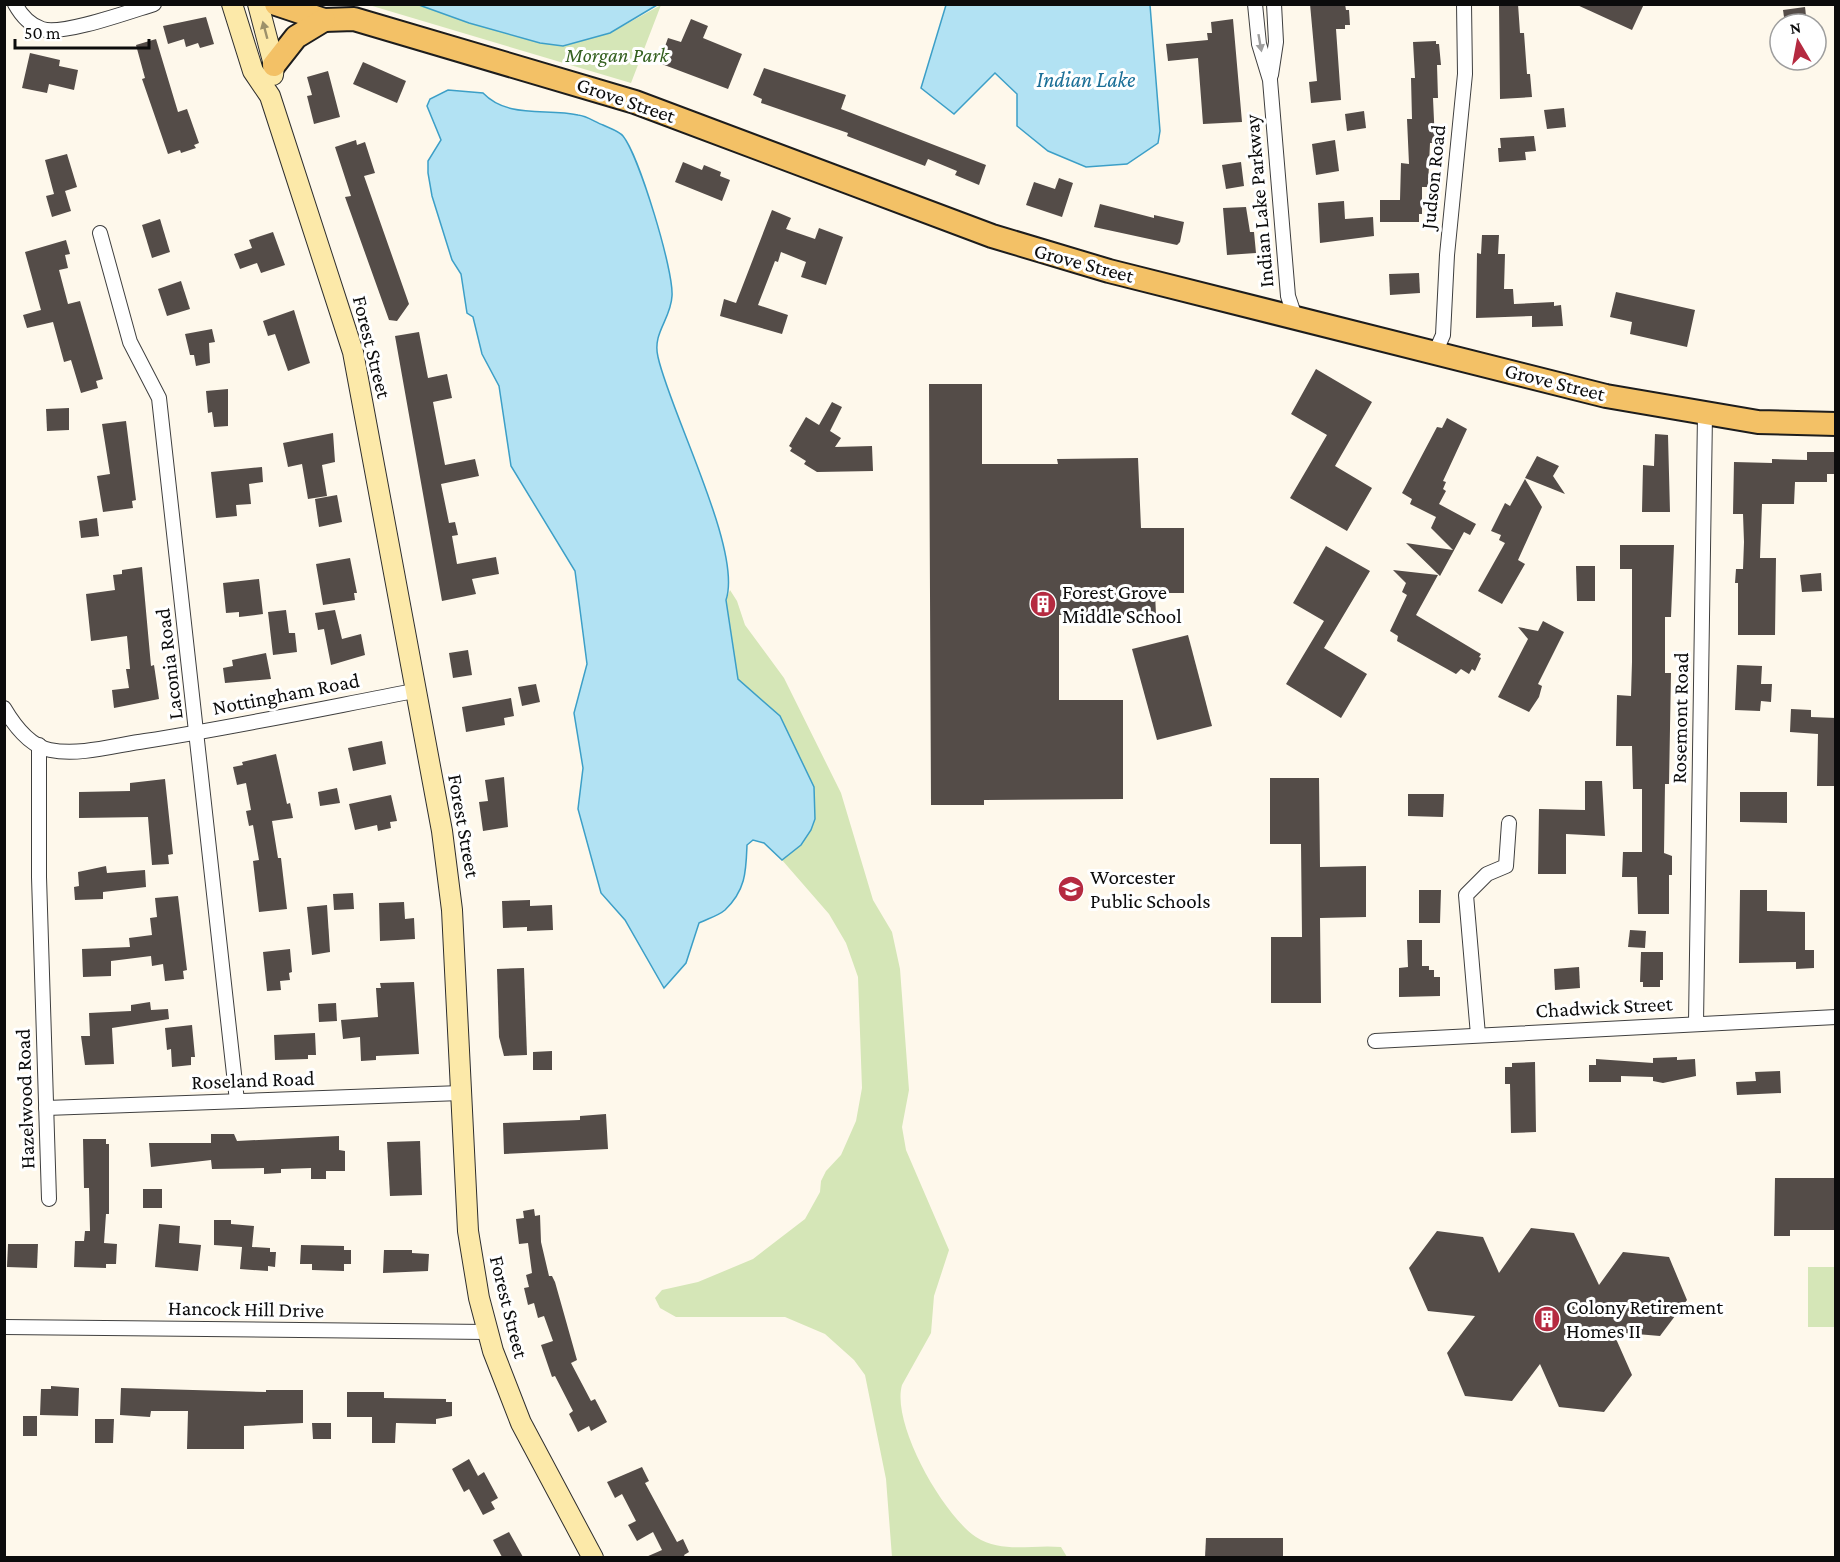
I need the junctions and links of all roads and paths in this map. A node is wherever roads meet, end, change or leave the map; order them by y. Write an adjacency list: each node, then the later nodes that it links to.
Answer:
1 (15, 4): 2 (street)
2 (154, 4)
3 (232, 4): 12 (main road, Forest Street)
4 (258, 4): 10 (main road, Forest Street, one-way to 4)
5 (276, 4): 9 (main road, Grove Street)
6 (1255, 4): 11 (street, Indian Lake Parkway, one-way to 11)
7 (1274, 4): 11 (street, Indian Lake Parkway)
8 (1464, 4): 15 (street, Judson Road)
9 (330, 12): 10 (main road); 14 (main road, Grove Street)
10 (274, 65): 12 (main road, Forest Street)
11 (1270, 80): 14 (street, Indian Lake Parkway)
12 (270, 96): 18 (main road, Forest Street)
13 (100, 233): 20 (street, Laconia Road)
14 (1295, 317): 15 (main road, Grove Street)
15 (1435, 353): 16 (main road, Grove Street)
16 (1705, 414): 17 (main road, Grove Street); 24 (street, Rosemont Road)
17 (1836, 424)
18 (414, 691): 20 (street, Nottingham Road); 27 (main road, Forest Street)
19 (4, 708): 21 (street)
20 (198, 732): 21 (street, Nottingham Road); 28 (street, Laconia Road)
21 (39, 746): 29 (street, Hazelwood Road)
22 (1509, 823): 25 (street)
23 (1836, 1017): 24 (street, Chadwick Street)
24 (1696, 1023): 25 (street, Chadwick Street)
25 (1478, 1035): 26 (street, Chadwick Street)
26 (1375, 1041)
27 (461, 1094): 28 (street, Roseland Road); 32 (main road, Forest Street)
28 (237, 1101): 29 (street, Roseland Road)
29 (46, 1107): 30 (street, Hazelwood Road)
30 (49, 1199)
31 (4, 1327): 32 (street, Hancock Hill Drive)
32 (487, 1332): 33 (main road, Forest Street)
33 (593, 1557)

